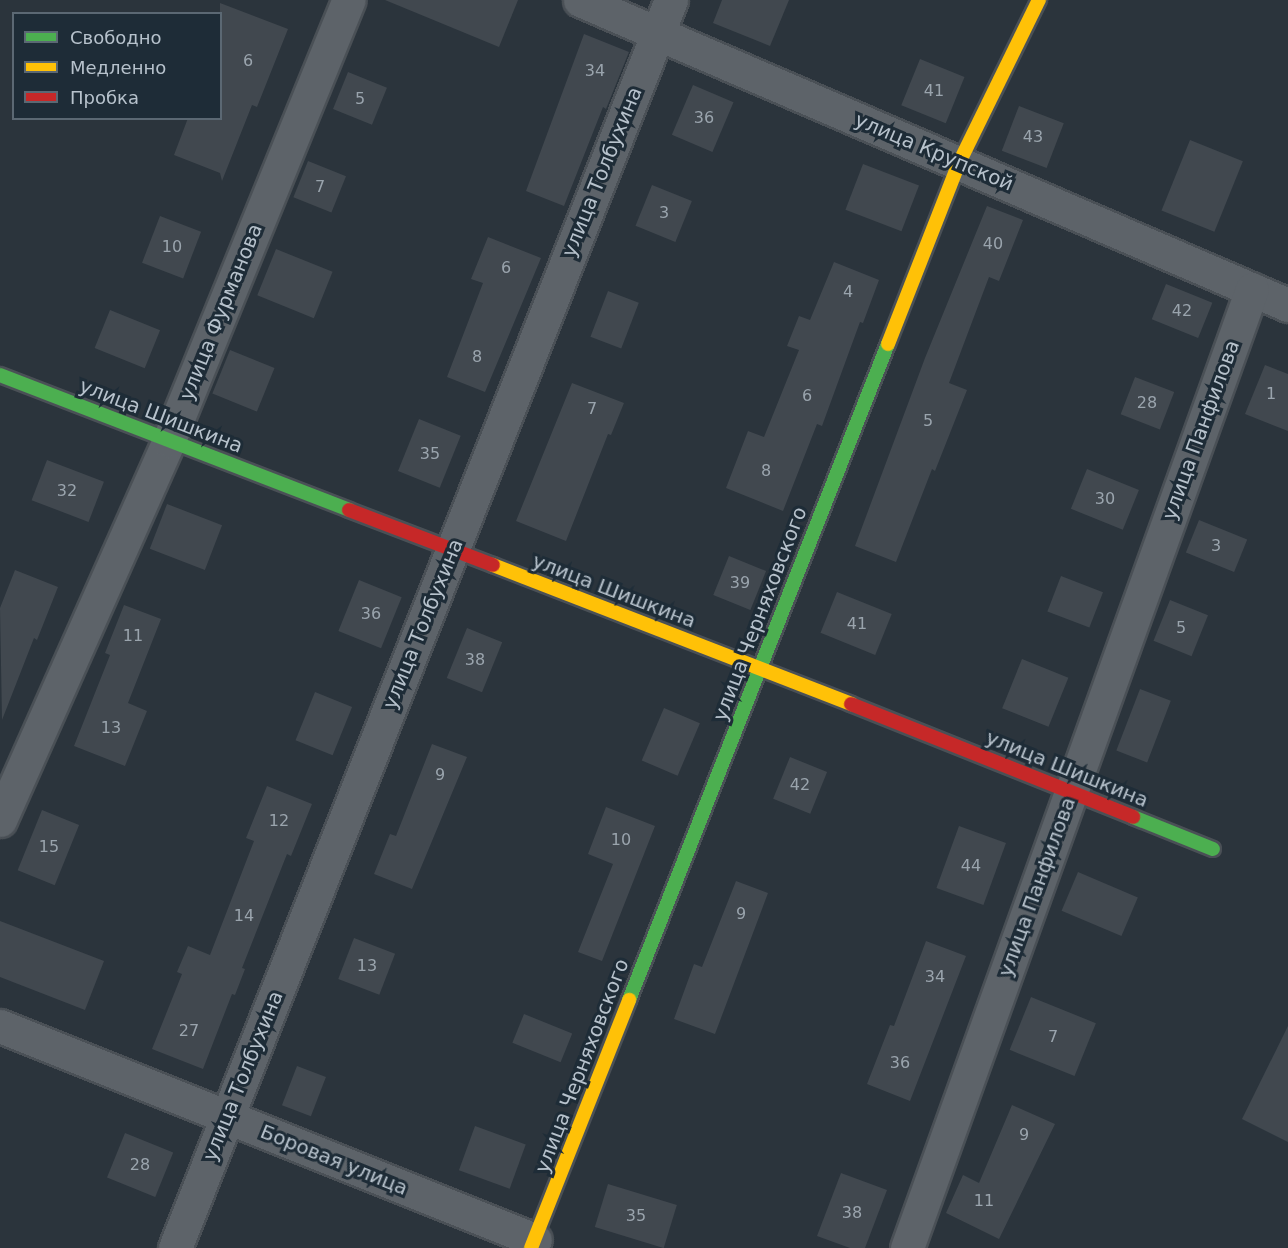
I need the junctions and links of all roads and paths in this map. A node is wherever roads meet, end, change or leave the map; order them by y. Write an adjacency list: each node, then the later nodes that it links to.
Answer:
1 (349, 0): 10 (street, улица Фурманова)
2 (580, 0): 5 (street, улица Крупской)
3 (670, 0): 5 (street, улица Толбухина)
4 (1039, 0): 6 (street, улица Черняховского)
5 (657, 33): 6 (street, улица Крупской); 11 (street, улица Толбухина)
6 (959, 163): 7 (street, улица Крупской); 12 (street, улица Черняховского)
7 (1251, 289): 8 (street, улица Крупской); 13 (street, улица Панфилова)
8 (1288, 305)
9 (0, 375): 10 (street, улица Шишкина)
10 (169, 440): 11 (street, улица Шишкина); 14 (street, улица Фурманова)
11 (453, 549): 12 (street, улица Шишкина); 17 (street, улица Толбухина)
12 (760, 668): 13 (street, улица Шишкина); 18 (street, улица Черняховского)
13 (1071, 792): 15 (street, улица Шишкина); 20 (street, улица Панфилова)
14 (0, 820)
15 (1213, 849)
16 (0, 1026): 17 (street, Боровая улица)
17 (227, 1117): 18 (street, Боровая улица); 19 (street, улица Толбухина)
18 (533, 1244)
19 (175, 1248)
20 (907, 1248)

